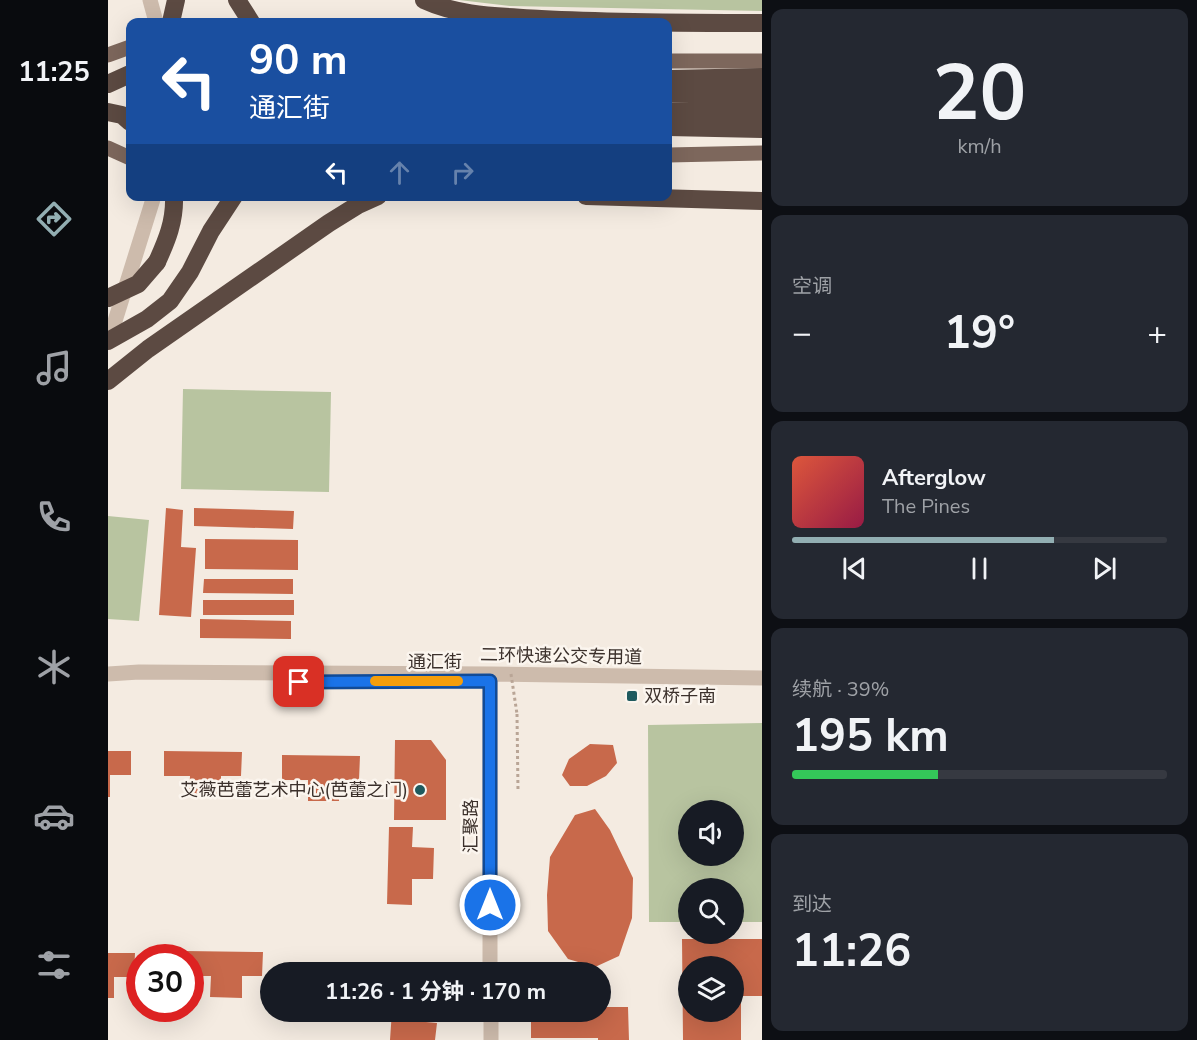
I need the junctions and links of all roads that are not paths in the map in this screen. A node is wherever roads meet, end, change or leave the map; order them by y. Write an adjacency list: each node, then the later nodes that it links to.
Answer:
1 (150, 0): 5 (street)
2 (176, 0): 6 (highway)
3 (237, 0): 7 (highway)
4 (424, 0): 8 (highway)
5 (155, 18)
6 (172, 18)
7 (248, 18)
8 (528, 18)
9 (672, 22): 10 (highway)
10 (762, 23)
11 (126, 48): 12 (main road)
12 (108, 55)
13 (672, 62): 14 (main road)
14 (762, 62)
15 (126, 76): 18 (highway)
16 (762, 77): 17 (highway)
17 (672, 79)
18 (108, 84)
19 (108, 89): 20 (highway)
20 (126, 89)
21 (672, 93): 22 (highway)
22 (762, 94)
23 (108, 107): 24 (highway)
24 (126, 107)
25 (672, 111): 26 (highway)
26 (762, 111)
27 (108, 112): 28 (highway)
28 (126, 118)
29 (672, 127): 30 (highway)
30 (762, 129)
31 (108, 148): 34 (main road)
32 (762, 153): 33 (main road)
33 (672, 155)
34 (126, 156)
35 (672, 198): 40 (highway)
36 (152, 201): 42 (street)
37 (174, 201): 41 (highway, bridge)
38 (231, 201): 43 (highway)
39 (367, 201): 44 (highway)
40 (762, 201)
41 (108, 298)
42 (108, 331)
43 (108, 341)
44 (108, 381)
45 (108, 674): 46 (street, 二环快速公交专用道)
46 (762, 678)
47 (490, 681): 48 (street, 通汇街); 49 (street, 通汇街); 50 (street, 汇聚路)
48 (108, 683)
49 (762, 687)
50 (490, 962)
51 (491, 1022): 52 (street)
52 (491, 1040)

